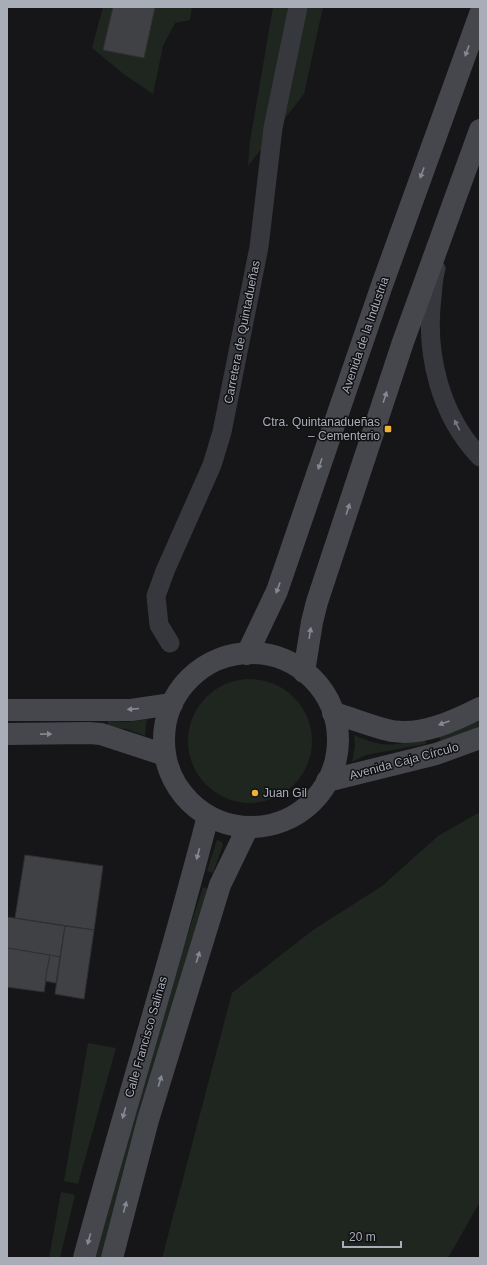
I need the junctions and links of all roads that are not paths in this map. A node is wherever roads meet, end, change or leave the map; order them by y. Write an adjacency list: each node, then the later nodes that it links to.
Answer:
1 (298, 7): 6 (street, Carretera de Quintadueñas)
2 (480, 14): 7 (main road, Avenida de la Industria, one-way to 7)
3 (480, 130): 8 (main road, one-way to 3)
4 (480, 137): 5 (street, one-way to 4)
5 (480, 457)
6 (170, 643)
7 (246, 654): 8 (main road); 9 (main road)
8 (304, 672): 12 (main road)
9 (172, 704): 11 (main road, one-way to 11); 15 (main road)
10 (480, 708): 12 (main road, one-way to 12)
11 (7, 710)
12 (333, 713): 16 (main road)
13 (7, 734): 15 (main road, one-way to 15)
14 (480, 738): 16 (main road, Avenida Caja Círculo)
15 (165, 755): 17 (main road)
16 (327, 782): 18 (main road)
17 (208, 816): 18 (main road); 19 (main road, Calle Francisco Salinas, one-way to 19)
18 (248, 827): 20 (main road, Calle Francisco Salinas, one-way to 18)
19 (84, 1258)
20 (112, 1258)

